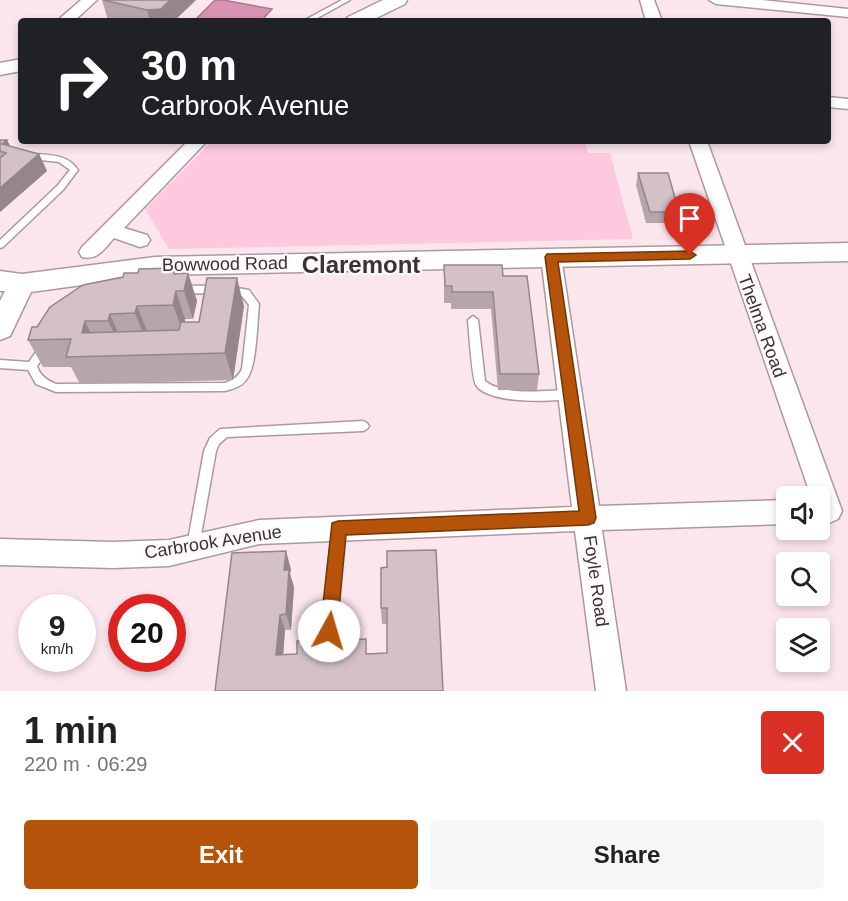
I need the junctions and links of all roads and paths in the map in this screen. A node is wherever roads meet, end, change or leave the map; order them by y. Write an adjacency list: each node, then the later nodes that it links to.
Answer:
1 (90, 0): 7 (street)
2 (347, 0): 8 (lane)
3 (398, 0): 9 (street)
4 (647, 0): 10 (street)
5 (716, 0): 6 (street)
6 (848, 13)
7 (69, 18)
8 (313, 18)
9 (362, 18)
10 (653, 18)
11 (831, 102): 12 (street)
12 (848, 104)
13 (195, 144): 16 (street)
14 (699, 144): 21 (street, Thelma Road)
15 (35, 157): 18 (lane)
16 (110, 230): 17 (street); 19 (street)
17 (140, 240)
18 (0, 245)
19 (89, 252)
20 (848, 252): 21 (street, Bowwood Road)
21 (736, 254): 22 (street, Bowwood Road); 30 (street, Thelma Road)
22 (551, 257): 23 (street, Bowwood Road); 28 (street, Foyle Road)
23 (11, 282): 25 (street)
24 (473, 320): 28 (lane)
25 (0, 329)
26 (0, 364): 27 (lane)
27 (32, 366): 27 (lane)
28 (571, 394): 32 (street, Foyle Road)
29 (363, 426): 34 (lane)
30 (832, 511)
31 (776, 512): 32 (street, Carbrook Avenue)
32 (588, 518): 33 (street, Carbrook Avenue); 37 (street, Foyle Road)
33 (338, 528): 34 (street, Carbrook Avenue); 36 (lane)
34 (193, 548): 35 (street, Carbrook Avenue)
35 (0, 552)
36 (329, 631)
37 (611, 691)

